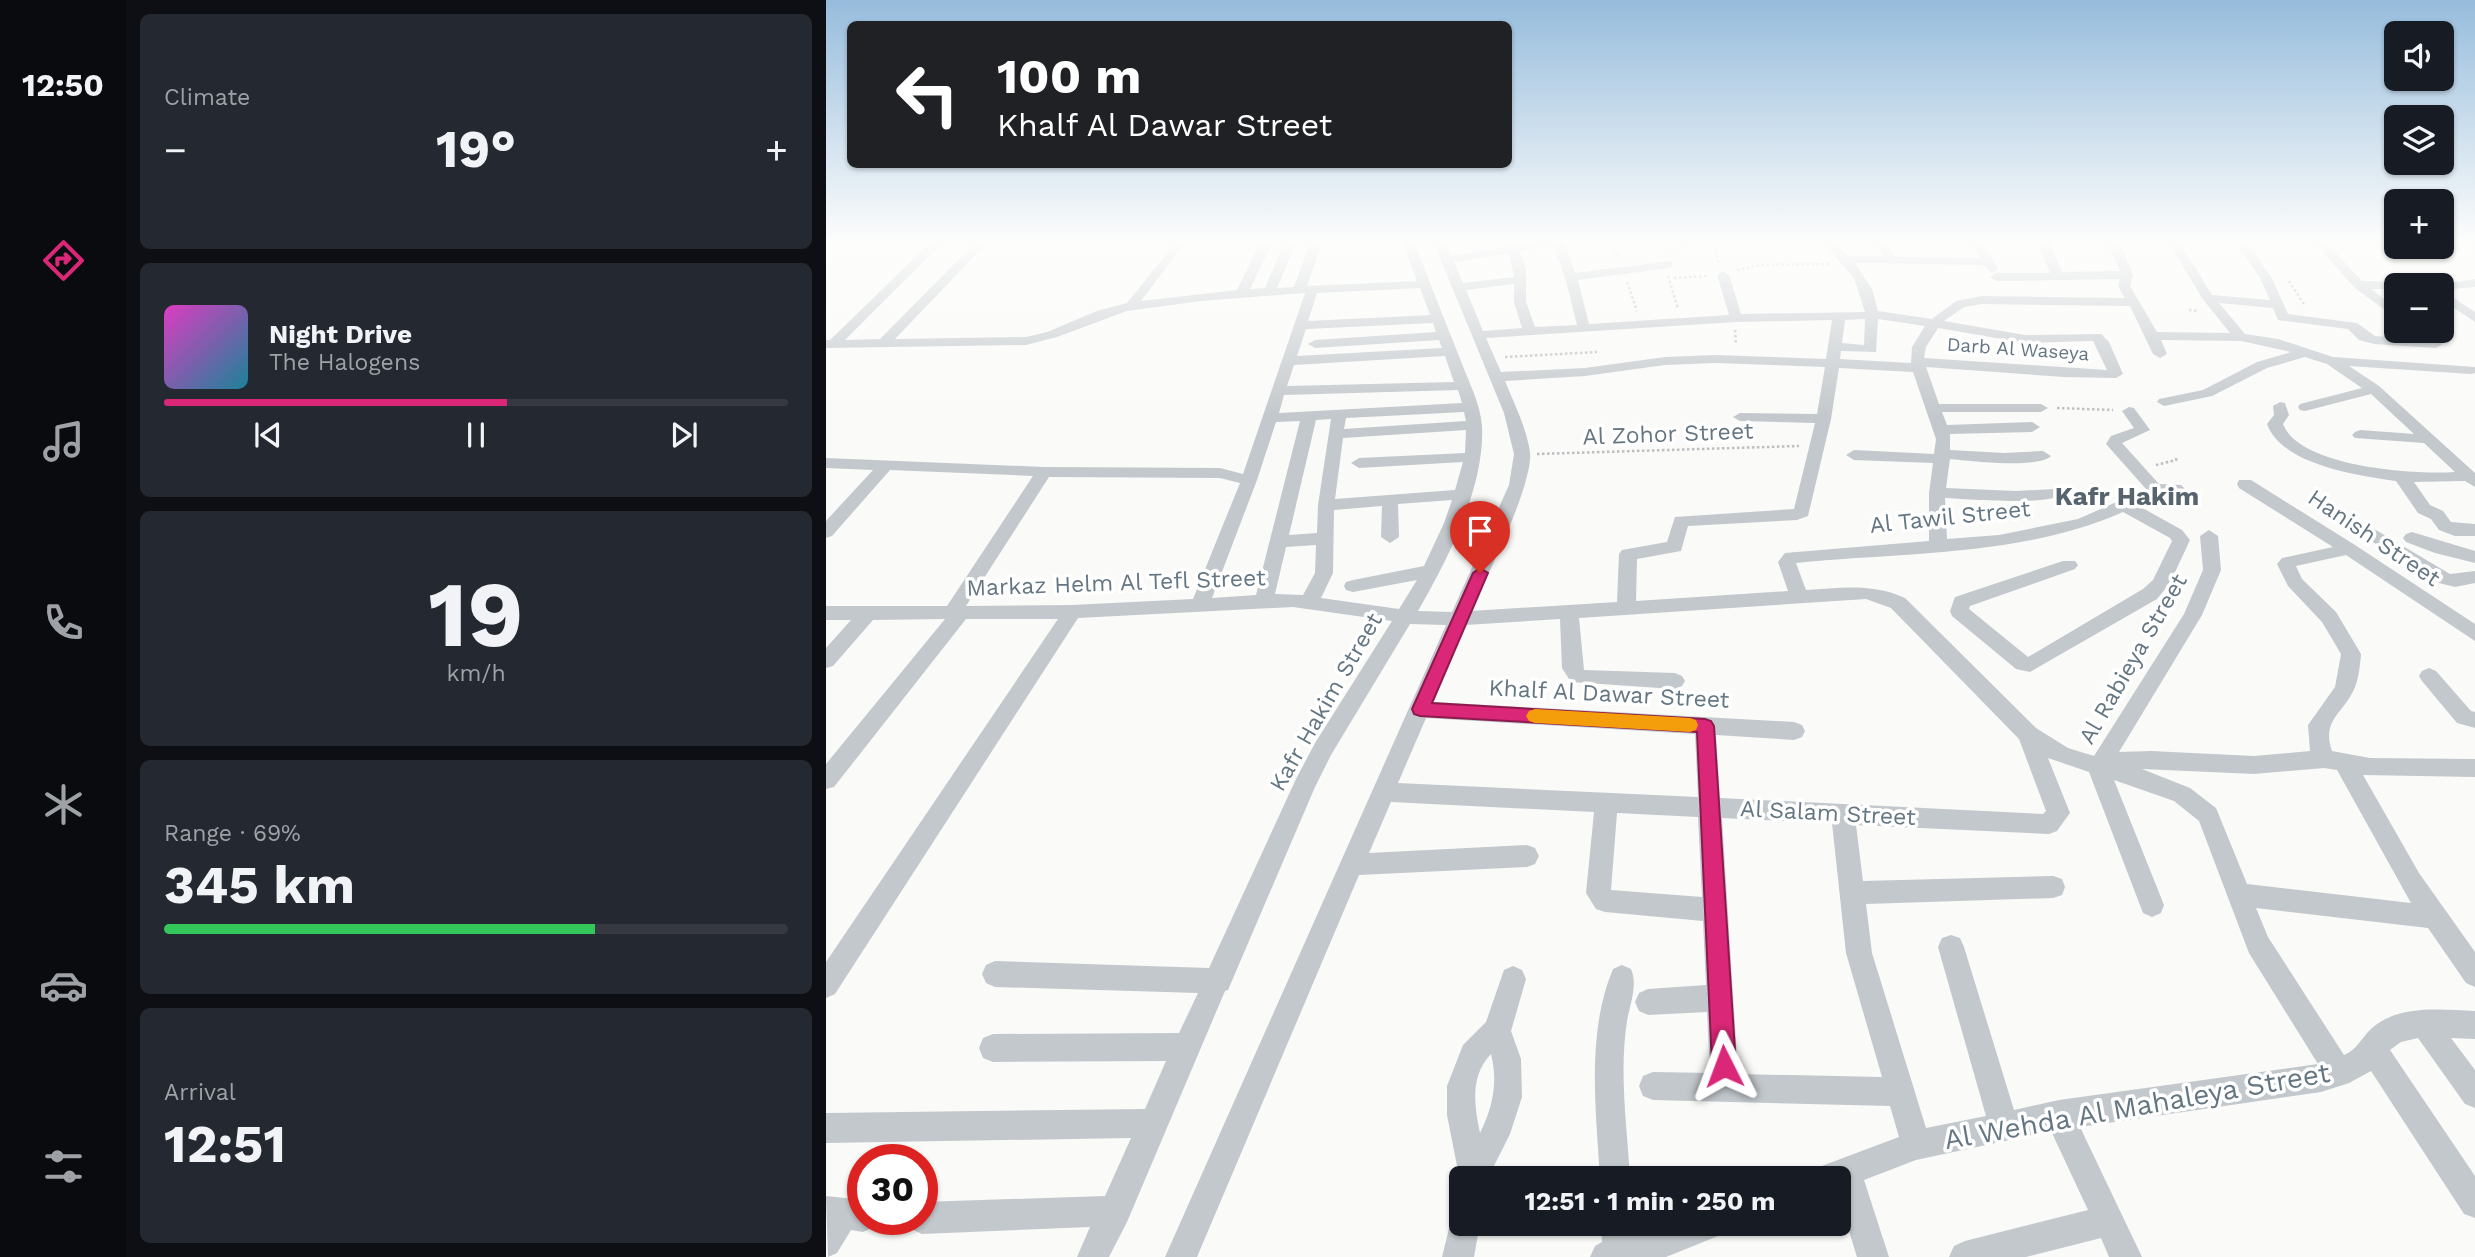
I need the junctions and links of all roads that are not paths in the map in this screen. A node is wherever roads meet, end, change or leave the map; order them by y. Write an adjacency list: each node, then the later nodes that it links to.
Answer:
1 (876, 300): 36 (street)
2 (926, 300): 34 (street)
3 (1136, 300): 20 (street)
4 (1194, 300): 20 (street)
5 (1304, 300): 27 (street)
6 (1430, 300): 30 (street, Kafr Hakim Street)
7 (1462, 300): 31 (street)
8 (1520, 300): 29 (street)
9 (1576, 300): 28 (street)
10 (1730, 300): 24 (street)
11 (1871, 300): 22 (street)
12 (2209, 300): 33 (street)
13 (2225, 300): 19 (street)
14 (2275, 300): 19 (street)
15 (2378, 300): 18 (street)
16 (2009, 301): 17 (street); 26 (street)
17 (2133, 302): 32 (street)
18 (2382, 303)
19 (2278, 305): 39 (street)
20 (1131, 306): 34 (street)
21 (2454, 306): 25 (street)
22 (1873, 316): 23 (street); 26 (street); 38 (street)
23 (1839, 317): 24 (street); 38 (street)
24 (1736, 318): 28 (street)
25 (2475, 318)
26 (1934, 322): 45 (street); 45 (street, Darb Al Waseya)
27 (1300, 325): 30 (street); 42 (street)
28 (1584, 328): 29 (street)
29 (1530, 332): 31 (street)
30 (1443, 335): 37 (street); 42 (street); 51 (street, Kafr Hakim Street)
31 (1477, 335): 46 (street)
32 (2155, 337): 33 (street); 41 (street)
33 (2241, 337): 40 (street)
34 (884, 343): 36 (street)
35 (2435, 343): 39 (street)
36 (829, 344)
37 (1315, 344)
38 (1835, 347): 44 (street)
39 (2445, 350): 47 (street)
40 (2304, 353): 43 (street); 50 (street)
41 (2160, 354)
42 (1288, 361): 49 (street)
43 (2332, 361): 47 (street); 48 (street)
44 (1833, 363): 45 (street, Darb Al Waseya); 46 (street, Darb Al Waseya); 61 (street)
45 (1918, 365): 54 (street)
46 (1491, 367): 113 (street)
47 (2473, 372)
48 (2374, 389): 53 (street); 66 (street)
49 (1279, 391): 51 (street); 60 (street)
50 (2164, 402)
51 (1470, 406): 57 (street); 64 (street); 70 (street, Kafr Hakim Street)
52 (2280, 406): 75 (street)
53 (2305, 407)
54 (1936, 408): 55 (street); 63 (street)
55 (2041, 408)
56 (2129, 411): 79 (street)
57 (1339, 414): 58 (street); 64 (street)
58 (1309, 415): 60 (street); 94 (street)
59 (1740, 417): 61 (street)
60 (1270, 418): 77 (street)
61 (1824, 419): 106 (street)
62 (2032, 427): 63 (street)
63 (1943, 430): 68 (street)
64 (1337, 434): 85 (street)
65 (2360, 435): 66 (street)
66 (2427, 439): 76 (street)
67 (1854, 455): 68 (street)
68 (1943, 456): 69 (street); 81 (street)
69 (2043, 456)
70 (1473, 457): 72 (street); 80 (street, Kafr Hakim Street)
71 (826, 463): 73 (street)
72 (1359, 463)
73 (886, 465): 74 (street); 89 (street)
74 (1044, 472): 77 (street); 111 (street)
75 (2401, 476): 76 (street); 88 (street)
76 (2471, 479)
77 (1249, 480): 105 (street)
78 (2245, 484): 96 (street, Hanish Street)
79 (2152, 491): 84 (street); 86 (street, Al Tawil Street)
80 (1463, 494): 83 (street); 99 (street, Kafr Hakim Street)
81 (1937, 494): 82 (street); 95 (street)
82 (2054, 494)
83 (1390, 500): 85 (street); 90 (street)
84 (2192, 503)
85 (1326, 505): 92 (street)
86 (2124, 505): 95 (street, Al Tawil Street); 98 (street)
87 (2327, 506): 100 (street)
88 (2475, 530)
89 (826, 532)
90 (1390, 537)
91 (2209, 537): 124 (street, Al Rabieya Street)
92 (1326, 538): 94 (street); 104 (street)
93 (2412, 538): 97 (street)
94 (1279, 542): 103 (street)
95 (1938, 547): 102 (street, Al Tawil Street)
96 (2349, 549): 114 (street, Hanish Street); 123 (street)
97 (2475, 557)
98 (2069, 565)
99 (1431, 571): 101 (street); 112 (street, Kafr Hakim Street)
100 (2475, 576)
101 (1353, 586)
102 (1799, 596): 106 (street, Markaz Helm Al Tefl Street); 122 (street, Markaz Helm Al Tefl Street)
103 (1264, 601): 104 (street, Markaz Helm Al Tefl Street); 105 (street, Markaz Helm Al Tefl Street)
104 (1309, 602): 112 (street, Markaz Helm Al Tefl Street)
105 (1199, 607): 109 (street, Markaz Helm Al Tefl Street)
106 (1626, 607): 107 (street, Markaz Helm Al Tefl Street)
107 (1569, 611): 113 (street, Markaz Helm Al Tefl Street); 117 (street)
108 (869, 612): 110 (street, Markaz Helm Al Tefl Street); 111 (street, Markaz Helm Al Tefl Street); 115 (street)
109 (1072, 612): 111 (street, Markaz Helm Al Tefl Street); 145 (street)
110 (826, 613)
111 (955, 614): 126 (street)
112 (1407, 617): 113 (street, Markaz Helm Al Tefl Street); 144 (street, Kafr Hakim Street)
113 (1460, 620): 118 (street)
114 (2475, 634)
115 (826, 661)
116 (2429, 676): 119 (street)
117 (1675, 681)
118 (1420, 709): 120 (street, Khalf Al Dawar Street); 127 (street)
119 (2475, 720)
120 (1705, 726): 121 (street, Khalf Al Dawar Street); 129 (street)
121 (1794, 731)
122 (2028, 734): 124 (street); 130 (street, Al Salam Street)
123 (2335, 761): 124 (street); 125 (street); 138 (street)
124 (2100, 765): 135 (street); 136 (street)
125 (2475, 768)
126 (826, 780)
127 (1383, 792): 128 (street, Al Salam Street); 132 (street)
128 (1606, 802): 129 (street, Al Salam Street); 137 (street)
129 (1710, 807): 130 (street, Al Salam Street); 137 (street)
130 (1843, 814): 134 (street)
131 (1527, 856): 132 (street)
132 (1352, 865): 179 (street)
133 (2053, 887): 134 (street)
134 (1850, 892): 157 (street)
135 (2237, 894): 138 (street); 154 (street)
136 (2152, 905)
137 (1716, 910): 146 (street)
138 (2434, 917): 141 (street)
139 (1951, 947): 161 (street)
140 (995, 974): 144 (street)
141 (2475, 974)
142 (1622, 978): 166 (street)
143 (1513, 979): 150 (street)
144 (1219, 981): 151 (street, Kafr Hakim Street)
145 (826, 985)
146 (1721, 998): 147 (street); 156 (street)
147 (1648, 1002)
148 (2424, 1023): 149 (street, Al Wehda Al Mahaleya Street); 153 (street, Al Wehda Al Mahaleya Street); 158 (street)
149 (2475, 1025)
150 (1497, 1031): 164 (street); 165 (street)
151 (1189, 1047): 152 (street); 160 (street, Kafr Hakim Street)
152 (993, 1048)
153 (2374, 1049): 154 (street, Al Wehda Al Mahaleya Street); 168 (street)
154 (2339, 1073): 159 (street, Al Wehda Al Mahaleya Street)
155 (1653, 1086): 156 (street)
156 (1725, 1088): 157 (street)
157 (1900, 1092): 163 (street)
158 (2475, 1094)
159 (2059, 1115): 161 (street, Al Wehda Al Mahaleya Street); 173 (street)
160 (1155, 1123): 162 (street); 170 (street, Kafr Hakim Street)
161 (2004, 1126): 163 (street, Al Wehda Al Mahaleya Street)
162 (826, 1128)
163 (1916, 1144): 167 (street, Al Wehda Al Mahaleya Street)
164 (1472, 1166)
165 (1478, 1166)
166 (1614, 1166)
167 (1851, 1170)
168 (2475, 1203)
169 (1851, 1205): 181 (street)
170 (1116, 1211): 172 (street); 178 (street, Kafr Hakim Street)
171 (844, 1214): 176 (street)
172 (938, 1217)
173 (2108, 1220): 182 (street); 183 (street)
174 (1462, 1236): 180 (street)
175 (1679, 1236): 177 (street)
176 (826, 1242)
177 (1614, 1245)
178 (1093, 1257)
179 (1181, 1257)
180 (1458, 1257)
181 (1873, 1257)
182 (1966, 1257)
183 (2126, 1257)

